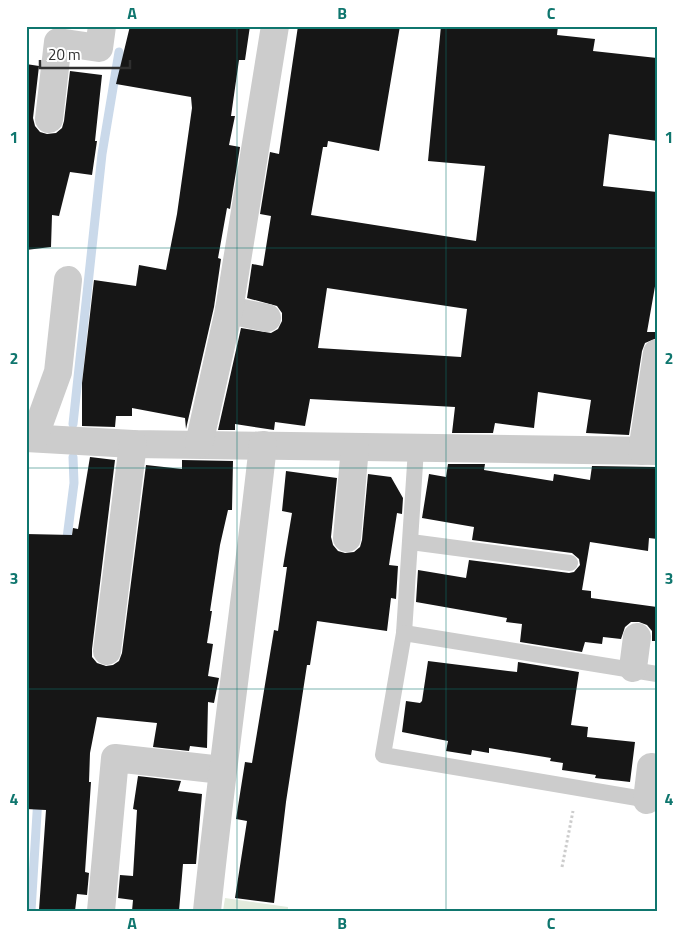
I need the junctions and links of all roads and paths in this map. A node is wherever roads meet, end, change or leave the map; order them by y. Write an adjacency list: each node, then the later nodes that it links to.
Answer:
1 (102, 26): 3 (street)
2 (275, 26): 5 (street)
3 (49, 119)
4 (68, 280): 8 (street)
5 (229, 310): 6 (street); 10 (street)
6 (267, 318)
7 (657, 354): 14 (street)
8 (30, 438): 9 (street)
9 (133, 444): 10 (street); 20 (street)
10 (199, 444): 11 (street)
11 (263, 445): 12 (street); 23 (street)
12 (355, 447): 13 (street); 15 (street)
13 (416, 449): 14 (street); 16 (lane)
14 (649, 451)
15 (347, 538)
16 (411, 542): 17 (lane); 18 (lane)
17 (570, 563)
18 (404, 633): 21 (lane); 24 (lane)
19 (637, 637): 21 (street)
20 (107, 651)
21 (645, 671)
22 (651, 767): 24 (street)
23 (222, 770): 27 (street); 28 (street)
24 (652, 801)
25 (573, 808): 26 (path)
26 (562, 867)
27 (101, 911)
28 (207, 911)

